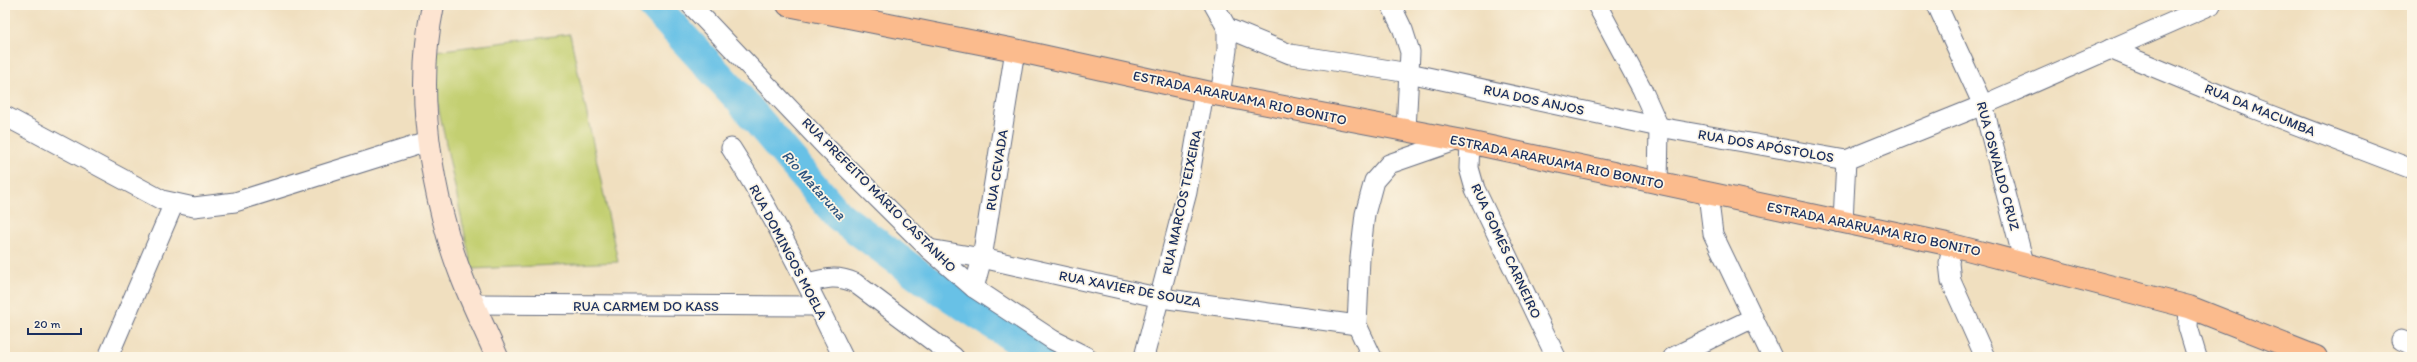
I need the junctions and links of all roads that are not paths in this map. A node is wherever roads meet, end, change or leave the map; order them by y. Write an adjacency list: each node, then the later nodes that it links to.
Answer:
1 (433, 5): 20 (street)
2 (691, 5): 29 (street, RUA PREFEITO MÁRIO CASTANHO)
3 (788, 5): 12 (main road, ESTRADA ARARUAMA RIO BONITO)
4 (1214, 5): 10 (street)
5 (1391, 5): 13 (street)
6 (1597, 5): 17 (street)
7 (1937, 5): 15 (street, RUA OSWALDO CRUZ)
8 (2211, 5): 9 (street, RUA DOS APÓSTOLOS)
9 (2182, 11): 11 (street, RUA DOS APÓSTOLOS)
10 (1227, 28): 13 (street, RUA DOS ANJOS); 14 (street, RUA MARCOS TEIXEIRA)
11 (2110, 49): 15 (street, RUA DOS APÓSTOLOS); 23 (street, RUA DA MACUMBA)
12 (1015, 50): 14 (main road, ESTRADA ARARUAMA RIO BONITO); 30 (street, RUA CEVADA)
13 (1409, 73): 17 (street, RUA DOS ANJOS); 18 (street)
14 (1212, 93): 18 (main road, ESTRADA ARARUAMA RIO BONITO); 34 (street, RUA MARCOS TEIXEIRA)
15 (1983, 105): 22 (street, RUA DOS APÓSTOLOS); 31 (street, RUA OSWALDO CRUZ)
16 (5, 116): 26 (street)
17 (1659, 127): 22 (street, RUA DOS APÓSTOLOS); 24 (street)
18 (1406, 130): 19 (main road, ESTRADA ARARUAMA RIO BONITO)
19 (1464, 141): 24 (main road, ESTRADA ARARUAMA RIO BONITO); 39 (street); 47 (street, RUA GOMES CARNEIRO)
20 (427, 142): 26 (street); 35 (street)
21 (730, 148): 32 (street, RUA DOMINGOS MOELA)
22 (1846, 160): 27 (street)
23 (2412, 169)
24 (1658, 184): 25 (main road, ESTRADA ARARUAMA RIO BONITO)
25 (1708, 194): 27 (main road, ESTRADA ARARUAMA RIO BONITO); 38 (street)
26 (174, 203): 40 (street)
27 (1843, 221): 28 (main road, ESTRADA ARARUAMA RIO BONITO)
28 (1952, 245): 31 (main road, ESTRADA ARARUAMA RIO BONITO); 50 (street)
29 (929, 249): 30 (street, RUA XAVIER DE SOUZA); 33 (street, RUA PREFEITO MÁRIO CASTANHO)
30 (982, 258): 33 (street, RUA CEVADA); 34 (street, RUA XAVIER DE SOUZA)
31 (2024, 263): 37 (main road, ESTRADA ARARUAMA RIO BONITO)
32 (808, 283): 36 (street, RUA DOMINGOS MOELA); 43 (street)
33 (974, 288): 44 (street, RUA PREFEITO MÁRIO CASTANHO)
34 (1161, 298): 39 (street, RUA XAVIER DE SOUZA); 45 (street, RUA MARCOS TEIXEIRA)
35 (474, 304): 36 (street, RUA CARMEM DO KASS); 41 (street)
36 (818, 306): 42 (street, RUA DOMINGOS MOELA)
37 (2189, 307): 51 (street); 52 (main road, ESTRADA ARARUAMA RIO BONITO)
38 (1753, 318): 48 (street); 49 (street)
39 (1357, 325): 46 (street)
40 (108, 357)
41 (497, 357)
42 (843, 357)
43 (954, 357)
44 (1087, 357)
45 (1144, 357)
46 (1372, 357)
47 (1556, 357)
48 (1673, 357)
49 (1772, 357)
50 (1985, 357)
51 (2197, 357)
52 (2316, 357)

